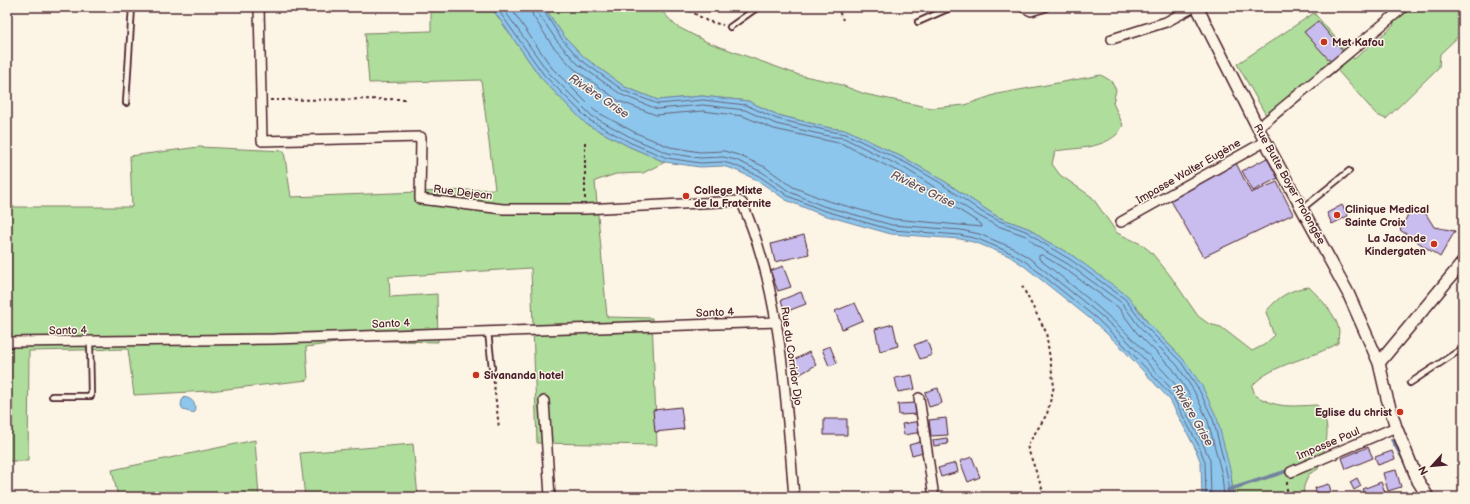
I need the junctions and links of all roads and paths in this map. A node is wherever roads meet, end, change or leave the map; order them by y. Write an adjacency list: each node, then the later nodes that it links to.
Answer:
1 (132, 7): 18 (lane)
2 (259, 7): 17 (street, Rue Dejean)
3 (684, 7): 14 (path)
4 (758, 7): 14 (lane)
5 (837, 7): 12 (path)
6 (952, 7): 13 (lane)
7 (1023, 7): 8 (street)
8 (1044, 7)
9 (1194, 7): 15 (street)
10 (1198, 7): 19 (street, Rue Butte Boyer Prolongée)
11 (1404, 7): 19 (street)
12 (843, 20)
13 (918, 22)
14 (730, 27)
15 (1112, 39)
16 (408, 99): 17 (path)
17 (261, 100): 25 (street, Rue Dejean)
18 (126, 102)
19 (1258, 128): 20 (street, Rue Butte Boyer Prolongée)
20 (1266, 140): 24 (street, Rue Butte Boyer Prolongée); 26 (street, Impasse Walter Eugène)
21 (585, 142): 25 (path)
22 (1349, 172): 24 (lane)
23 (739, 201): 25 (street, Rue Dejean); 29 (street, Rue du Corridor Djo)
24 (1303, 208): 34 (street, Rue Butte Boyer Prolongée)
25 (585, 209)
26 (1121, 222)
27 (1463, 262): 34 (street)
28 (1022, 286): 46 (path)
29 (777, 322): 30 (street, Santo 4); 44 (street, Rue du Corridor Djo)
30 (488, 332): 31 (street, Santo 4); 35 (lane)
31 (90, 341): 32 (street, Santo 4); 37 (lane)
32 (7, 342)
33 (1463, 348): 36 (lane)
34 (1379, 363): 40 (street, Rue Butte Boyer Prolongée)
35 (492, 368): 41 (path)
36 (1410, 383)
37 (52, 396)
38 (919, 398): 45 (street)
39 (544, 401): 43 (street)
40 (1396, 427): 42 (street, Impasse Paul); 48 (street, Rue Butte Boyer Prolongée)
41 (499, 428)
42 (1291, 472): 47 (path)
43 (550, 497)
44 (794, 497)
45 (934, 497)
46 (1045, 497)
47 (1286, 497)
48 (1428, 497)

